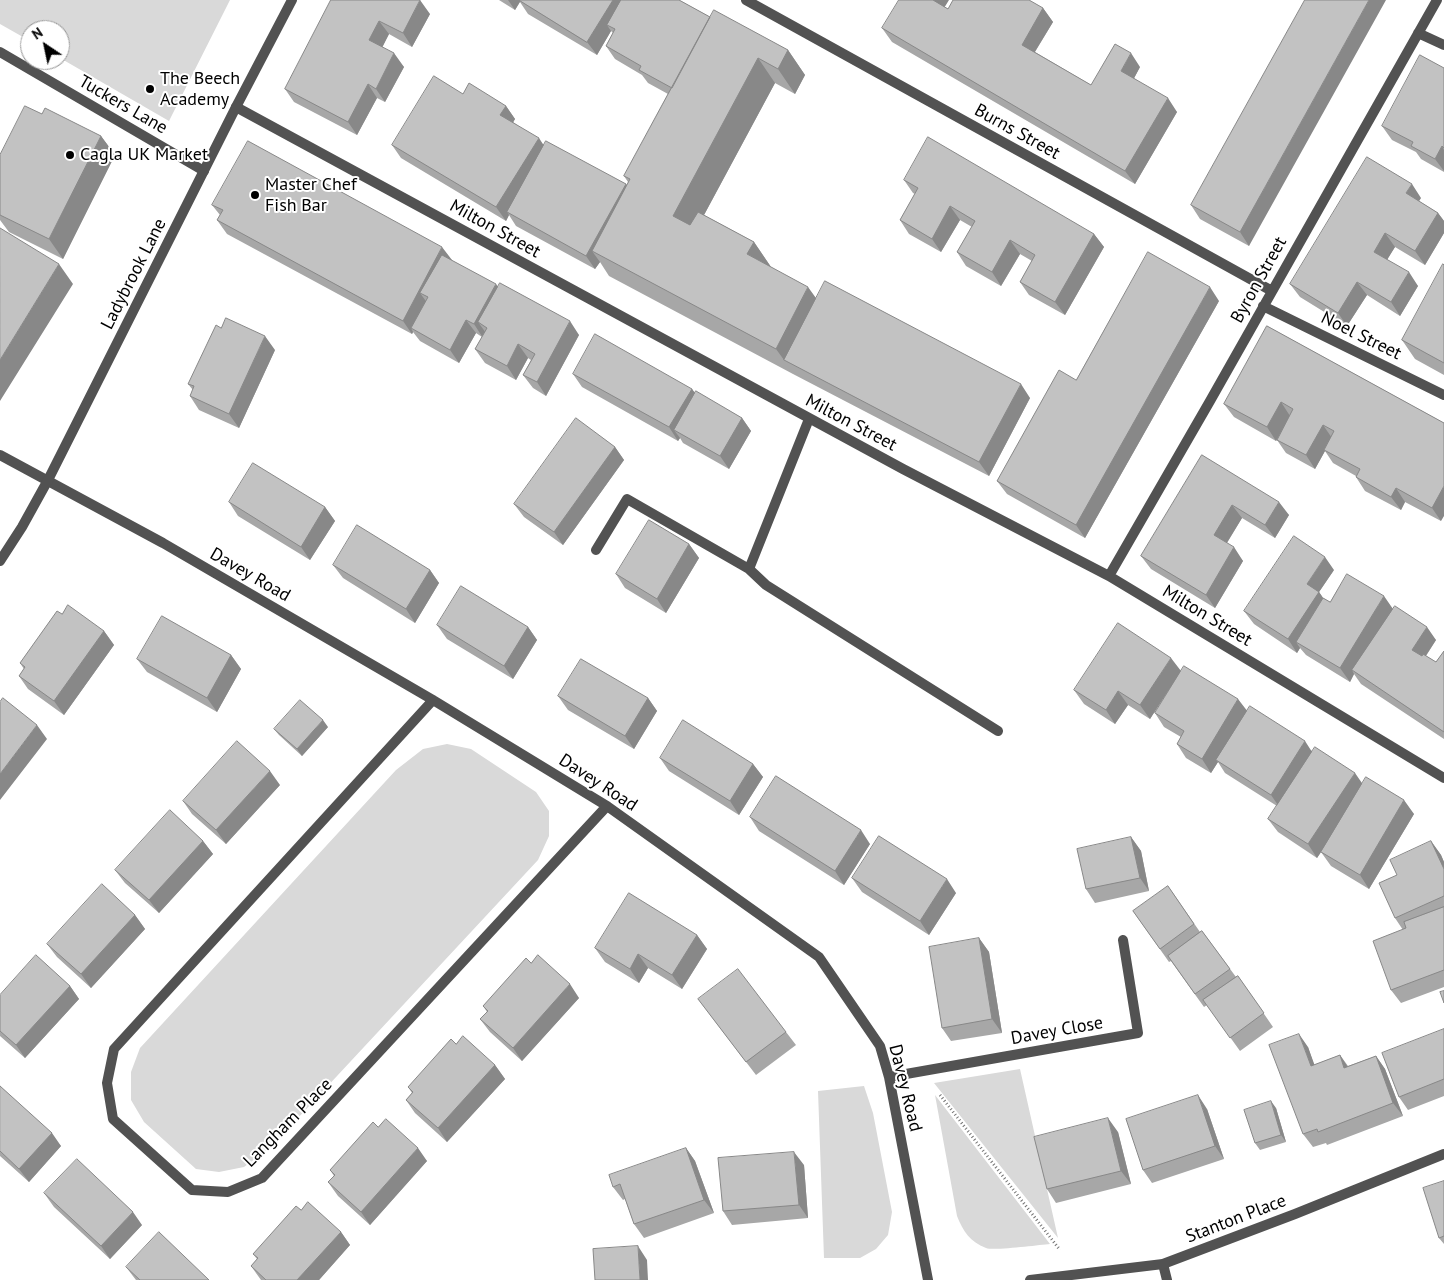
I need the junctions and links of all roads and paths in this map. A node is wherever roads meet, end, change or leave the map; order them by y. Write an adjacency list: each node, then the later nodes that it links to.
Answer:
1 (292, 0): 7 (street, Ladybrook Lane)
2 (746, 0): 9 (street, Burns Street)
3 (1437, 0): 4 (street, Byron Street)
4 (1418, 33): 5 (street); 9 (street, Byron Street)
5 (1444, 44)
6 (0, 52): 8 (street, Tuckers Lane)
7 (236, 107): 8 (street, Ladybrook Lane); 12 (street, Milton Street)
8 (204, 171): 14 (street, Ladybrook Lane)
9 (1272, 291): 10 (street, Byron Street)
10 (1263, 306): 11 (street, Noel Street); 18 (street, Byron Street)
11 (1444, 395)
12 (809, 418): 17 (street); 18 (street, Milton Street)
13 (0, 454): 14 (street, Davey Road)
14 (48, 480): 16 (street, Ladybrook Lane); 19 (street, Davey Road)
15 (596, 550): 17 (street)
16 (0, 561)
17 (749, 569): 20 (street)
18 (1109, 576): 21 (street, Milton Street)
19 (433, 700): 22 (street, Davey Road); 22 (street, Langham Place)
20 (998, 731)
21 (1444, 778)
22 (607, 806): 25 (street, Davey Road)
23 (1123, 940): 24 (street, Davey Close)
24 (922, 1071): 25 (street, Davey Close); 28 (path)
25 (889, 1077): 29 (street, Davey Road)
26 (1444, 1154): 27 (street, Stanton Place)
27 (1163, 1264): 28 (street, Stanton Place); 31 (street)
28 (1079, 1274): 30 (street, Stanton Place)
29 (928, 1280)
30 (1030, 1280)
31 (1167, 1280)

